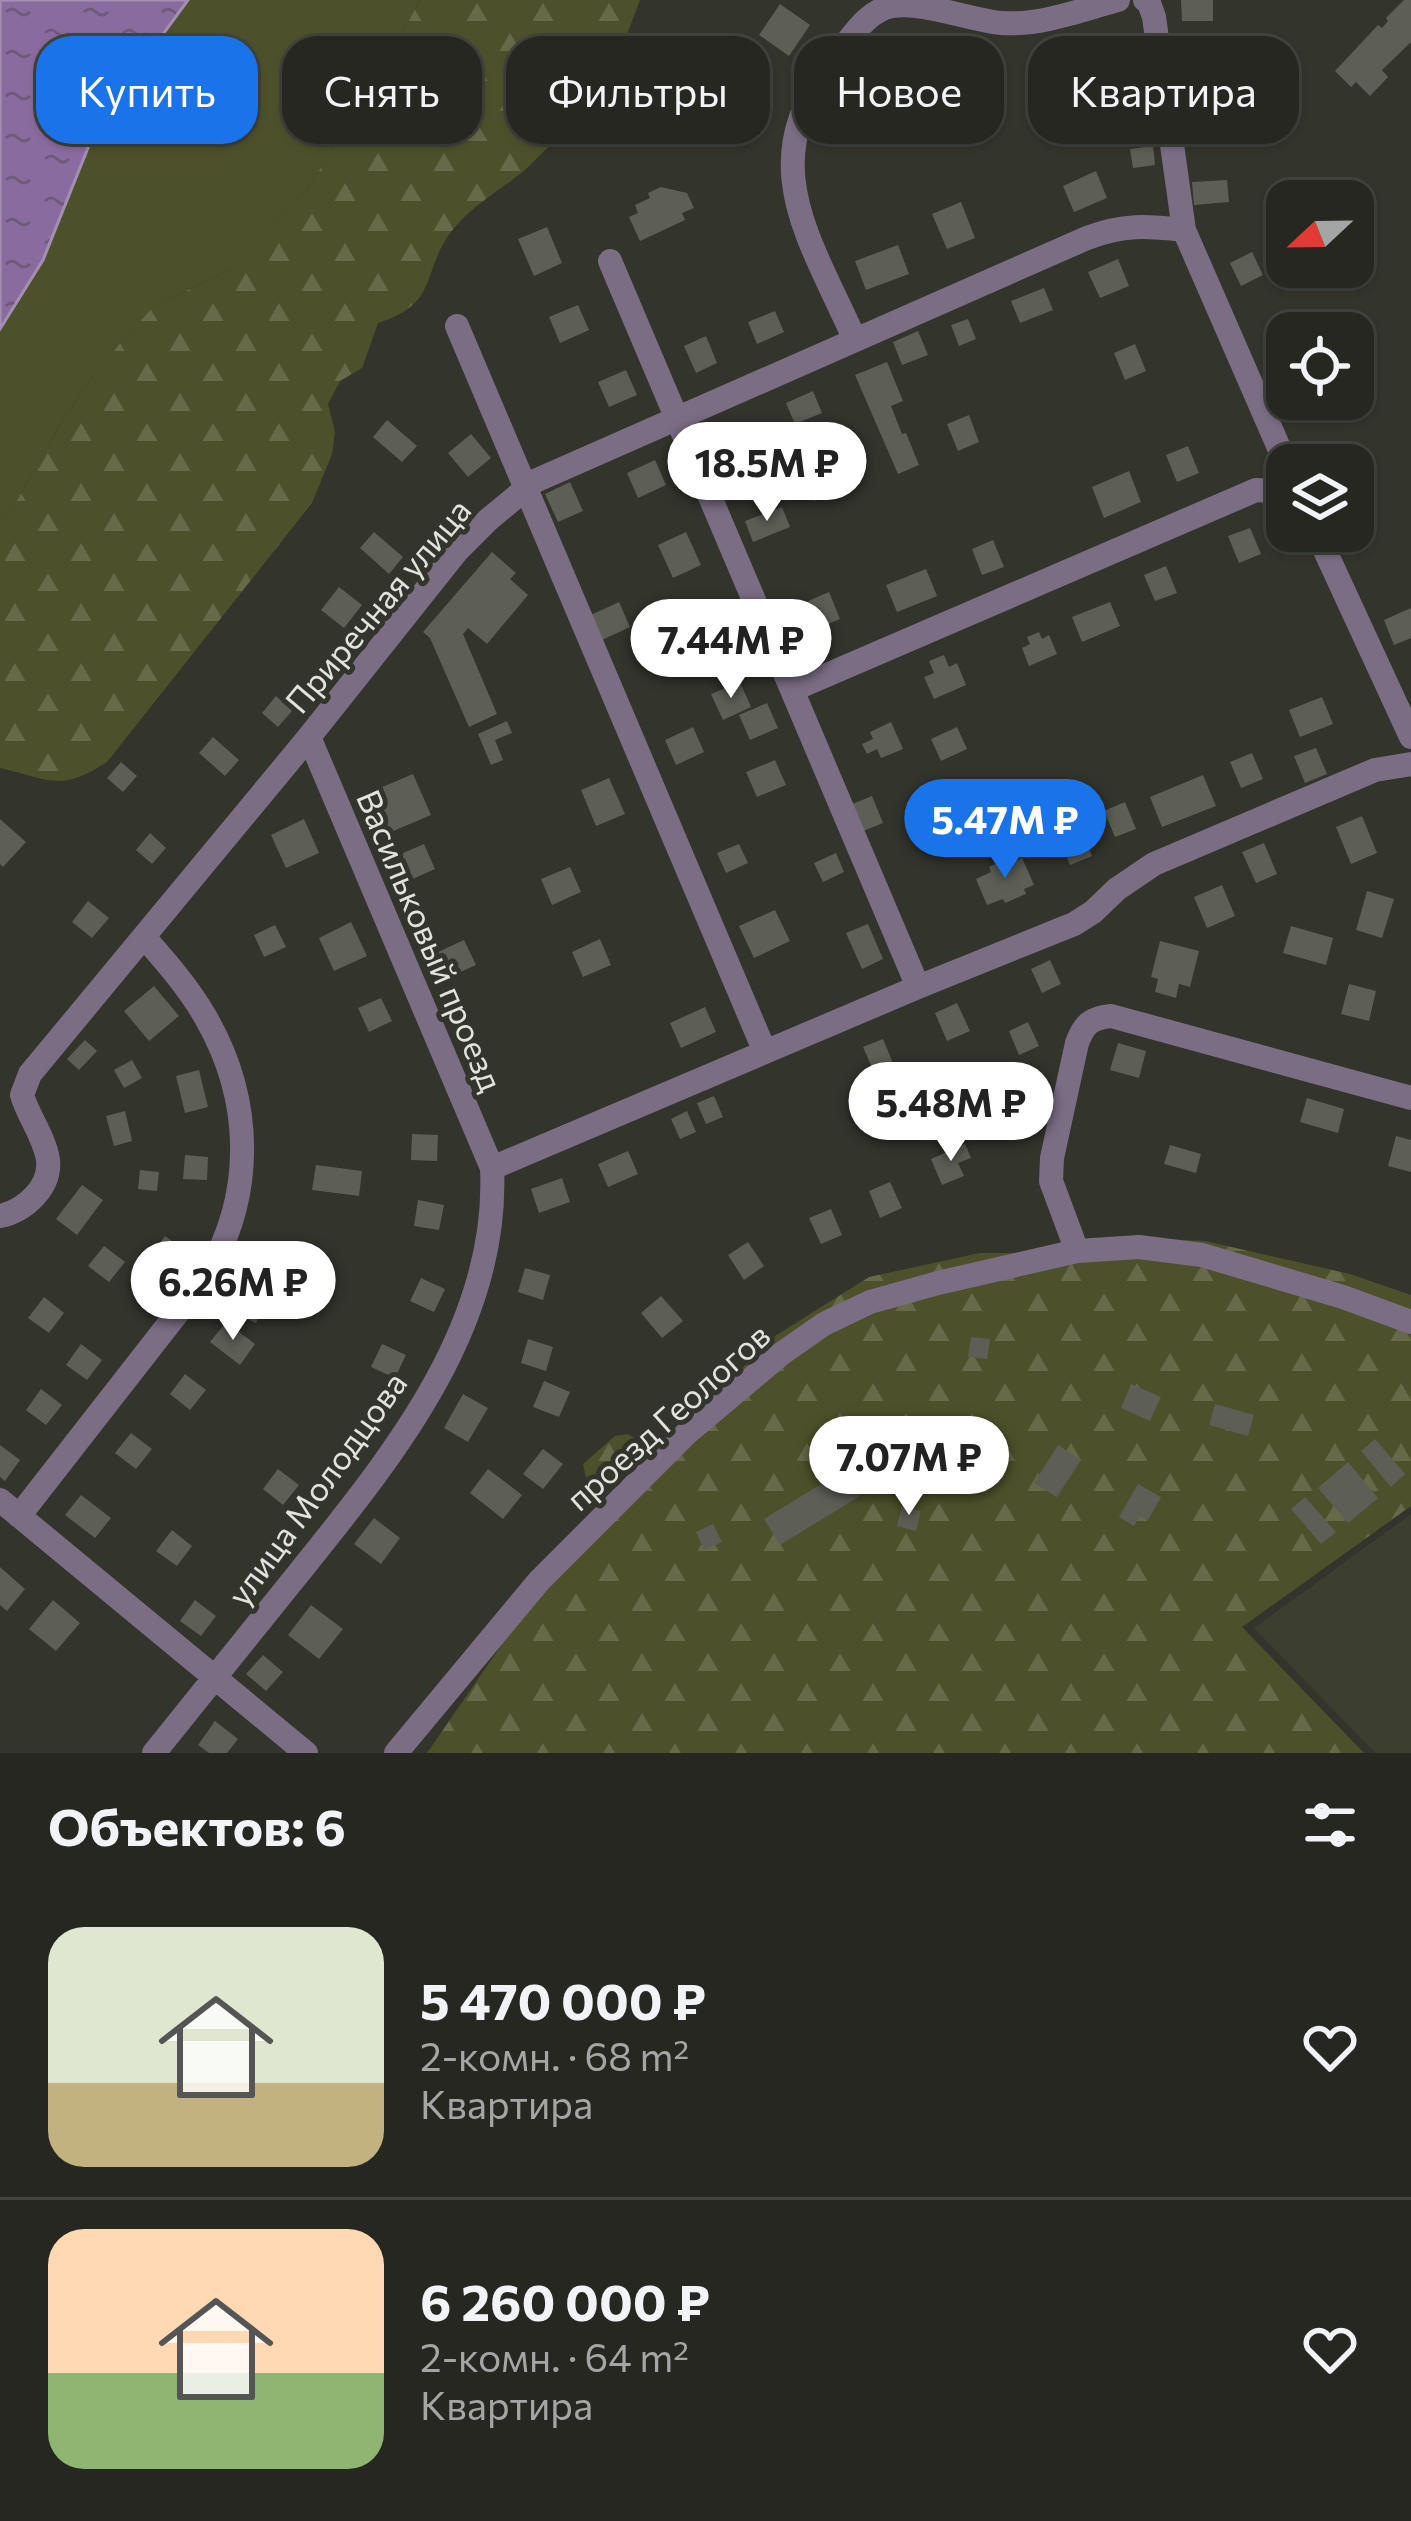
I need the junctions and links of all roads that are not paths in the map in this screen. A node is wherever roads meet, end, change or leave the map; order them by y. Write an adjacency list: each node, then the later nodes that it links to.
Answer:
1 (1118, 0): 3 (street)
2 (1144, 0): 4 (street)
3 (870, 6): 7 (street)
4 (1184, 230): 7 (street, Приречная улица); 9 (street)
5 (610, 261): 8 (street)
6 (457, 326): 10 (street)
7 (855, 340): 8 (street, Приречная улица)
8 (676, 418): 10 (street, Приречная улица); 13 (street)
9 (1278, 444)
10 (526, 489): 14 (street, Приречная улица); 19 (street)
11 (1266, 491): 13 (street)
12 (1326, 552): 15 (street)
13 (792, 690): 18 (street)
14 (309, 737): 17 (street, Приречная улица); 21 (street, Васильковый проезд)
15 (1411, 737)
16 (1411, 764): 18 (street)
17 (144, 937): 22 (street, Приречная улица); 25 (street)
18 (918, 987): 19 (street)
19 (765, 1052): 21 (street)
20 (1411, 1098): 23 (street)
21 (492, 1168): 26 (street, улица Молодцова)
22 (0, 1216)
23 (1077, 1251): 24 (street, проезд Геологов); 29 (street, проезд Геологов)
24 (1411, 1322)
25 (9, 1508): 26 (street)
26 (215, 1677): 27 (street, улица Молодцова); 28 (street)
27 (154, 1753)
28 (306, 1753)
29 (396, 1753)

